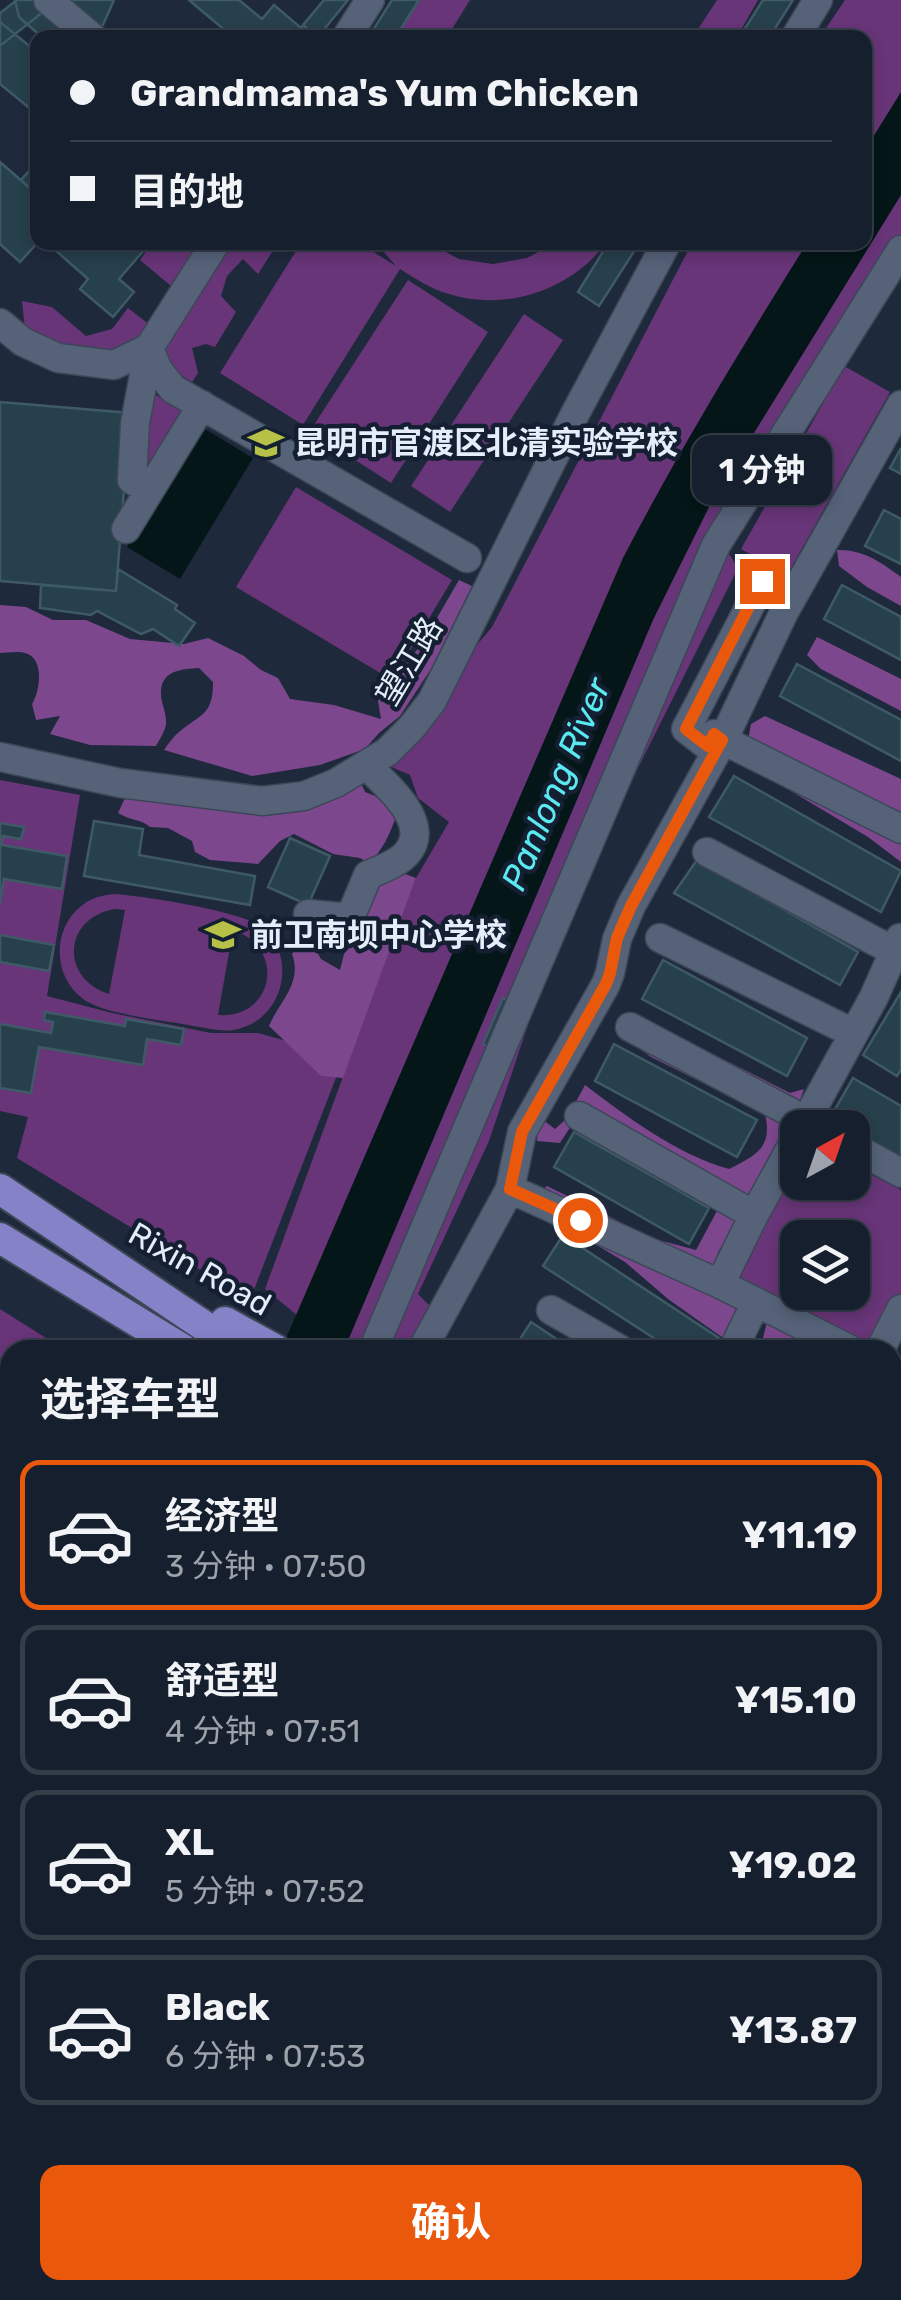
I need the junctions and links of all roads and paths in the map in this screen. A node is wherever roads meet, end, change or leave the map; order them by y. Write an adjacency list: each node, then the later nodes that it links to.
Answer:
1 (48, 0): 4 (street)
2 (370, 0): 5 (street)
3 (818, 0): 6 (street)
4 (83, 30)
5 (351, 30)
6 (799, 30)
7 (211, 250): 11 (street)
8 (663, 250): 20 (street, 望江路)
9 (901, 250): 44 (street)
10 (0, 323): 11 (street)
11 (149, 348): 12 (street); 14 (street)
12 (202, 406): 14 (street); 16 (street)
13 (901, 406): 17 (street)
14 (150, 490): 15 (street)
15 (126, 528)
16 (467, 558)
17 (794, 594): 18 (street); 18 (street)
18 (722, 740): 21 (street); 35 (street)
19 (0, 757): 20 (street, 望江路)
20 (366, 765): 23 (street)
21 (901, 829)
22 (706, 852): 25 (street)
23 (308, 914)
24 (660, 938): 27 (street)
25 (899, 948): 27 (street)
26 (630, 1026): 29 (street)
27 (854, 1033): 28 (street)
28 (815, 1110)
29 (780, 1113)
30 (579, 1116): 36 (street)
31 (870, 1156): 33 (street)
32 (780, 1172): 36 (street)
33 (901, 1173)
34 (0, 1189): 43 (main road, Rixin Road)
35 (510, 1189): 38 (street); 45 (street)
36 (754, 1215): 38 (street)
37 (12, 1246): 41 (main road); 42 (main road)
38 (720, 1284): 39 (street)
39 (756, 1302): 47 (street); 48 (street)
40 (551, 1310): 46 (street)
41 (151, 1340)
42 (167, 1340)
43 (247, 1340)
44 (377, 1340)
45 (427, 1340)
46 (604, 1340)
47 (739, 1340)
48 (831, 1340)

